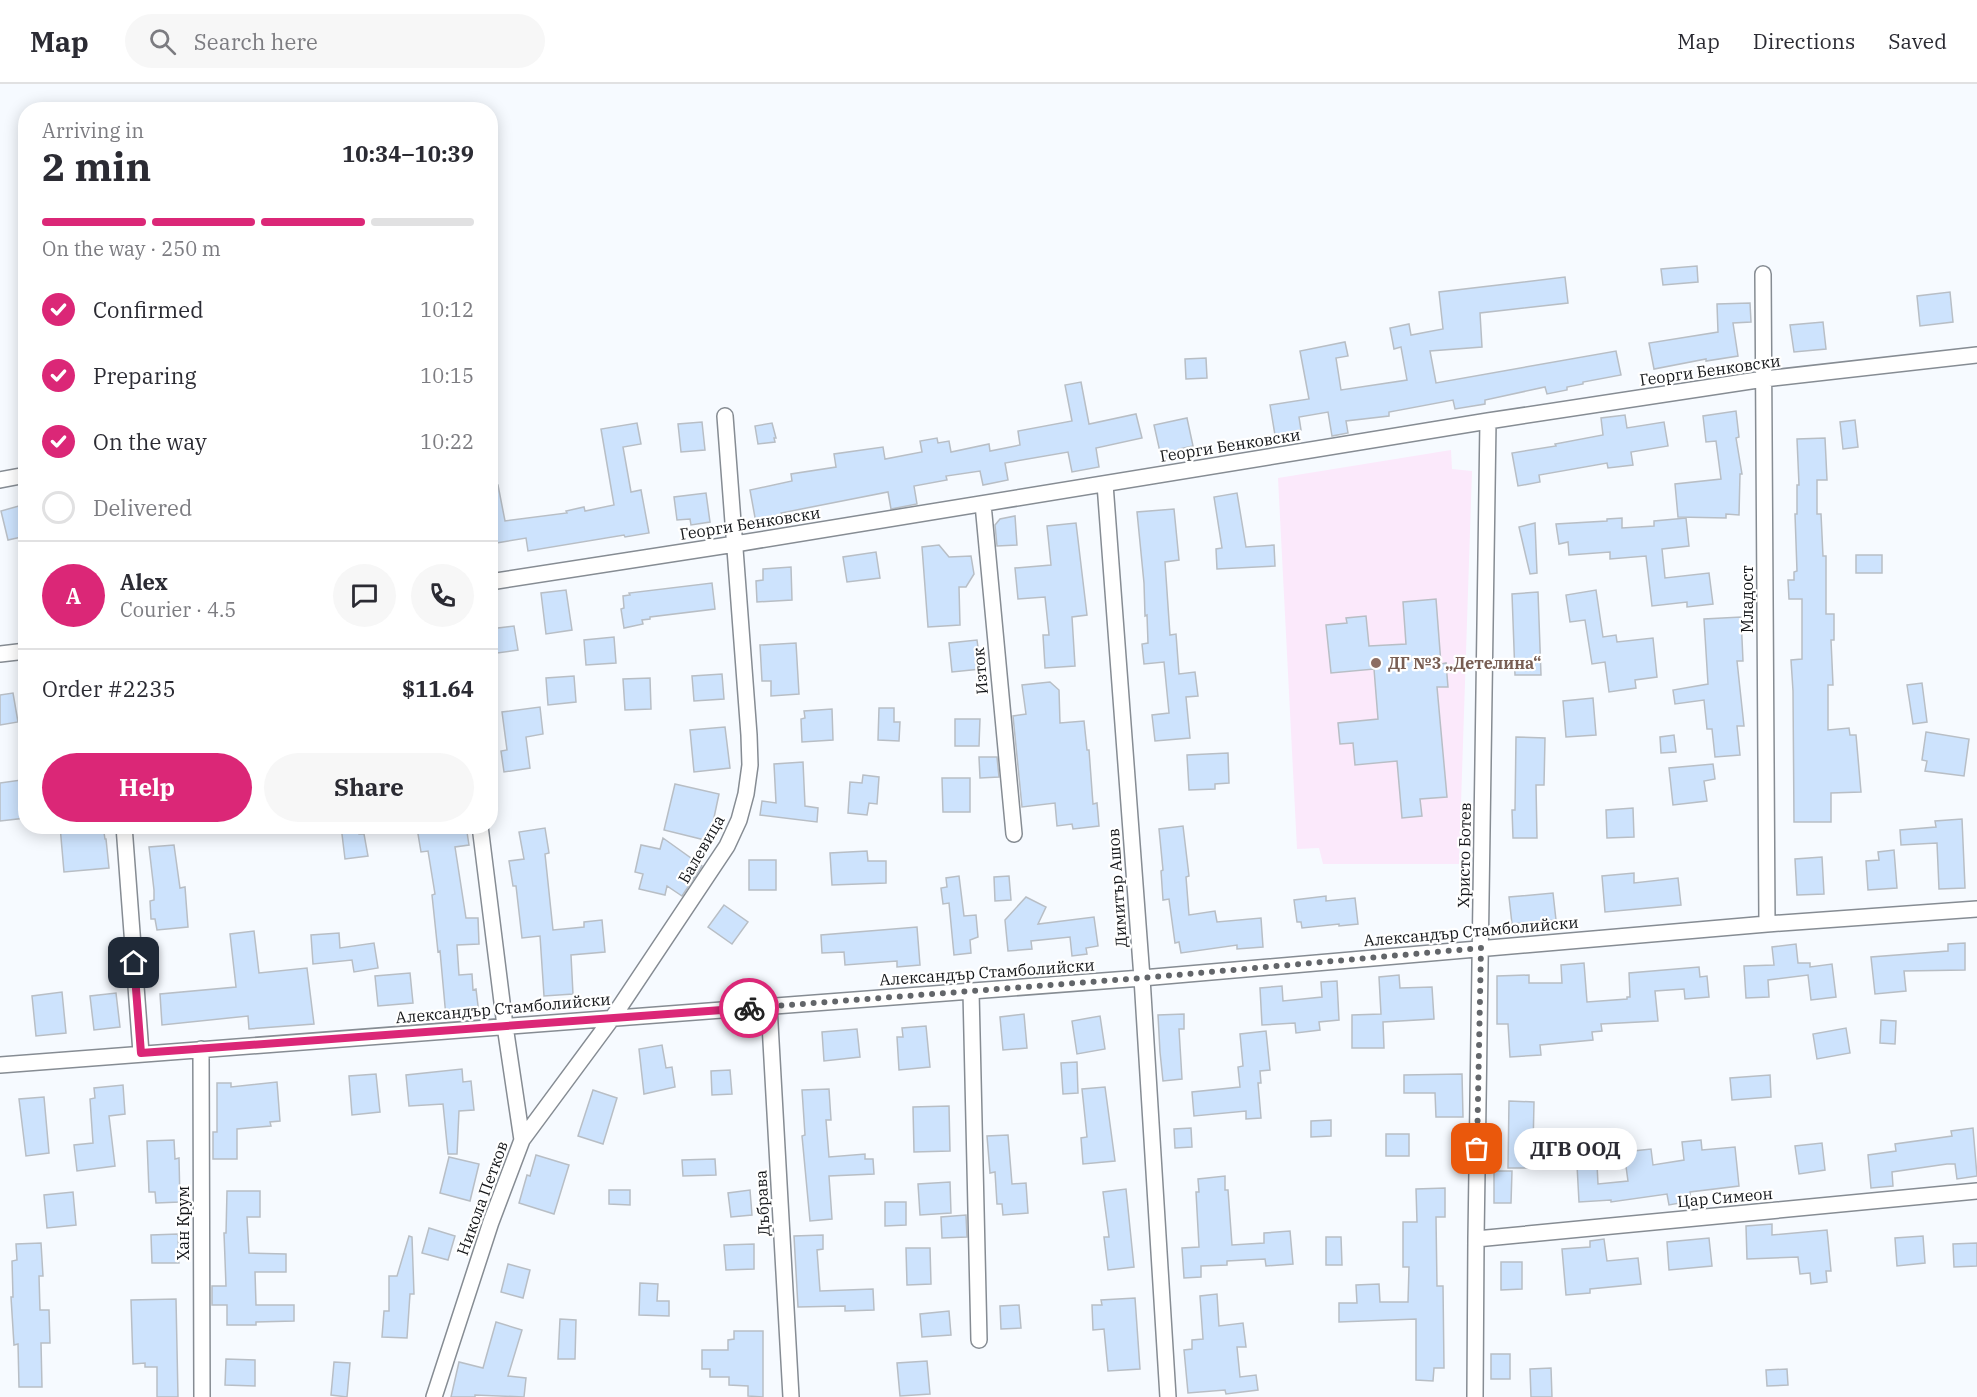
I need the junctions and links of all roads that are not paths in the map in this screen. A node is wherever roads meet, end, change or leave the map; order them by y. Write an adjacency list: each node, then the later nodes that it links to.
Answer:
1 (1763, 274): 3 (street, Младост)
2 (1977, 355): 3 (street, Георги Бенковски)
3 (1764, 379): 5 (street, Георги Бенковски); 18 (street, Младост)
4 (725, 416): 10 (street, Балевица)
5 (1488, 421): 8 (street, Георги Бенковски); 19 (street, Христо Ботев)
6 (18, 477): 7 (street)
7 (0, 480)
8 (1105, 484): 9 (street, Георги Бенковски); 20 (street, Димитър Ашов)
9 (982, 504): 10 (street, Георги Бенковски); 16 (street, Изток)
10 (735, 544): 11 (street, Георги Бенковски); 23 (street, Балевица)
11 (498, 581)
12 (18, 652): 13 (street)
13 (0, 654)
14 (125, 834): 26 (street)
15 (481, 834): 24 (street, Никола Петков)
16 (1014, 834)
17 (1977, 909): 18 (street, Александър Стамболийски)
18 (1767, 924): 19 (street, Александър Стамболийски)
19 (1481, 948): 20 (street, Александър Стамболийски); 30 (street, Христо Ботев)
20 (1142, 978): 21 (street, Александър Стамболийски); 35 (street, Димитър Ашов)
21 (971, 991): 22 (street, Александър Стамболийски); 31 (street)
22 (769, 1006): 23 (street, Александър Стамболийски); 34 (street, Дъбрава)
23 (614, 1017): 24 (street, Александър Стамболийски); 28 (street, Балевица)
24 (505, 1026): 25 (street, Александър Стамболийски); 28 (street, Никола Петков)
25 (201, 1049): 26 (street, Александър Стамболийски); 32 (street, Хан Крум)
26 (141, 1053): 27 (street, Александър Стамболийски)
27 (0, 1065)
28 (522, 1140): 33 (street, Никола Петков)
29 (1977, 1191): 30 (street, Цар Симеон)
30 (1476, 1239): 36 (street, Христо Ботев)
31 (979, 1340)
32 (202, 1397)
33 (434, 1397)
34 (791, 1397)
35 (1168, 1397)
36 (1475, 1397)

